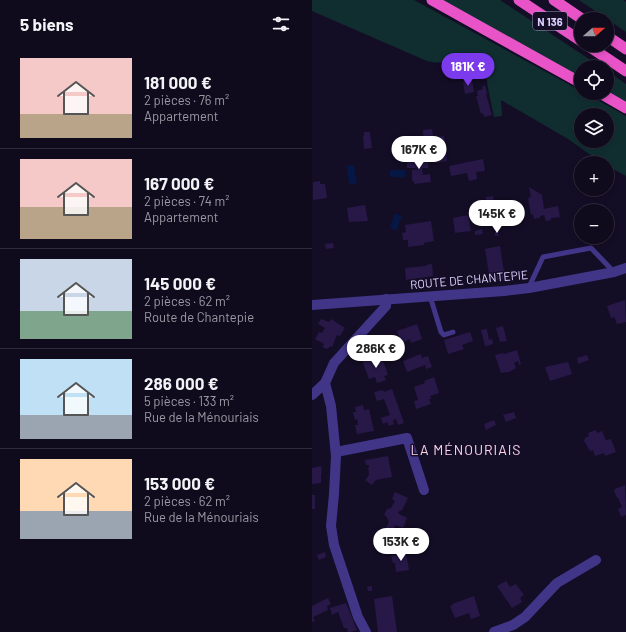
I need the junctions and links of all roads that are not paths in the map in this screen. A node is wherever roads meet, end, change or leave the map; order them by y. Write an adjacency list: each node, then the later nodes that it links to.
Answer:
1 (432, 0): 10 (highway)
2 (519, 0): 5 (highway, N 136)
3 (554, 0): 4 (highway, N 136)
4 (574, 14)
5 (574, 36)
6 (614, 41): 7 (highway)
7 (626, 49)
8 (598, 52): 9 (highway)
9 (626, 71)
10 (574, 78)
11 (612, 100): 12 (highway)
12 (626, 108)
13 (626, 268): 14 (street, ROUTE DE CHANTEPIE)
14 (614, 272): 15 (street, ROUTE DE CHANTEPIE); 15 (lane)
15 (529, 288): 16 (street, ROUTE DE CHANTEPIE)
16 (430, 296): 17 (street, ROUTE DE CHANTEPIE); 19 (lane)
17 (386, 299): 18 (street, ROUTE DE CHANTEPIE); 20 (street)
18 (312, 305)
19 (453, 332)
20 (326, 383): 21 (street); 22 (street)
21 (312, 394)
22 (336, 452): 23 (street); 25 (street)
23 (424, 490)
24 (596, 560): 26 (street)
25 (366, 632)
26 (494, 632)

